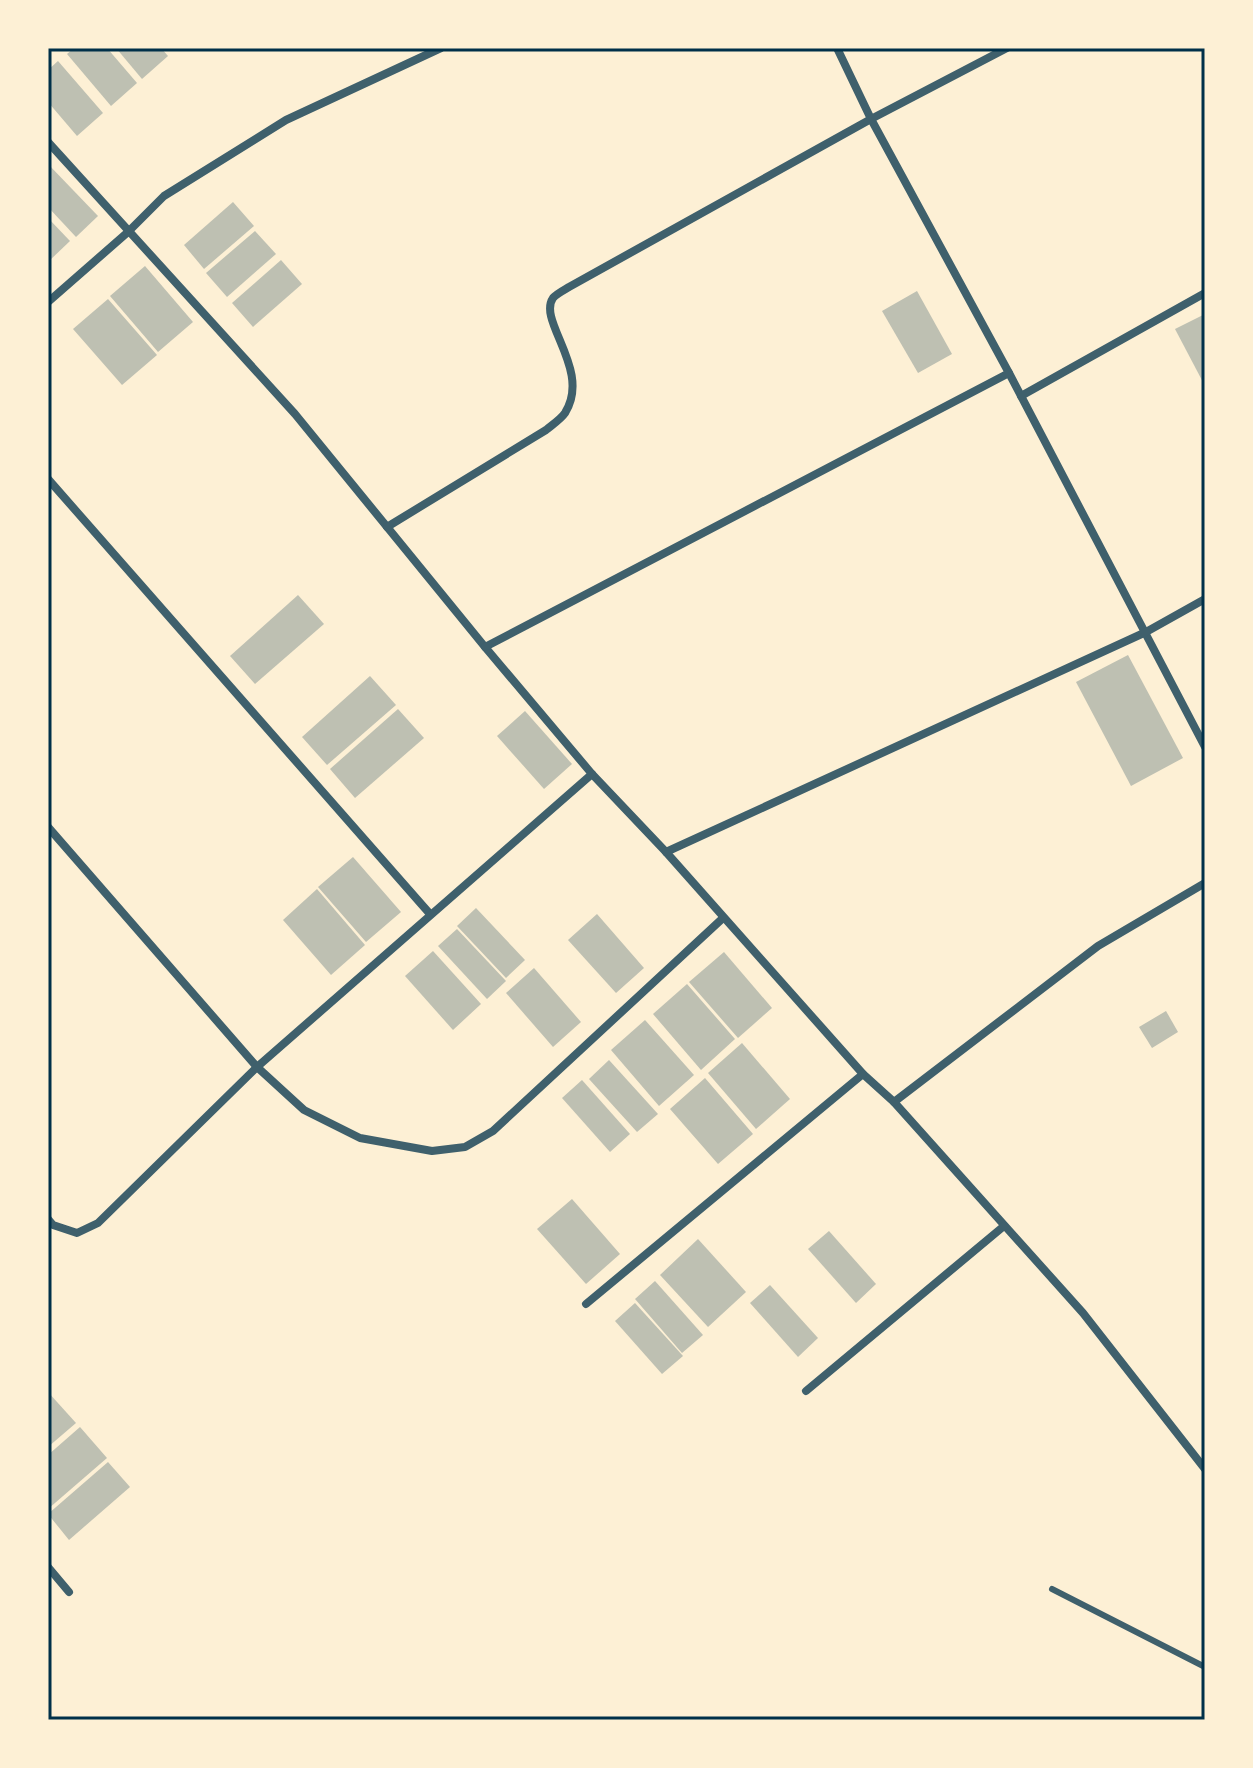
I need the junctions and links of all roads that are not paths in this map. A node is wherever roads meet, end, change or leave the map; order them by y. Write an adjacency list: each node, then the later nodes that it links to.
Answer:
1 (441, 48): 6 (street)
2 (837, 48): 4 (street)
3 (1007, 48): 4 (street)
4 (871, 119): 9 (street); 12 (street)
5 (48, 142): 6 (street)
6 (128, 232): 8 (street); 12 (street)
7 (1205, 293): 10 (street)
8 (48, 302)
9 (1009, 373): 10 (street); 15 (street)
10 (1021, 396): 14 (street)
11 (48, 479): 21 (street)
12 (387, 527): 15 (street)
13 (1205, 599): 14 (street)
14 (1146, 632): 16 (street); 19 (street)
15 (485, 647): 17 (street)
16 (1205, 747)
17 (592, 774): 19 (street); 21 (street)
18 (48, 827): 23 (street)
19 (666, 852): 22 (street)
20 (1205, 883): 25 (street)
21 (430, 914): 23 (street)
22 (723, 918): 23 (street); 24 (street)
23 (257, 1067): 26 (street)
24 (863, 1074): 25 (street); 28 (street)
25 (894, 1102): 27 (street)
26 (48, 1219)
27 (1004, 1226): 29 (street); 30 (street)
28 (586, 1304)
29 (806, 1391)
30 (1205, 1469)
31 (48, 1567): 33 (street)
32 (1052, 1589): 34 (lane)
33 (69, 1592)
34 (1205, 1667)

